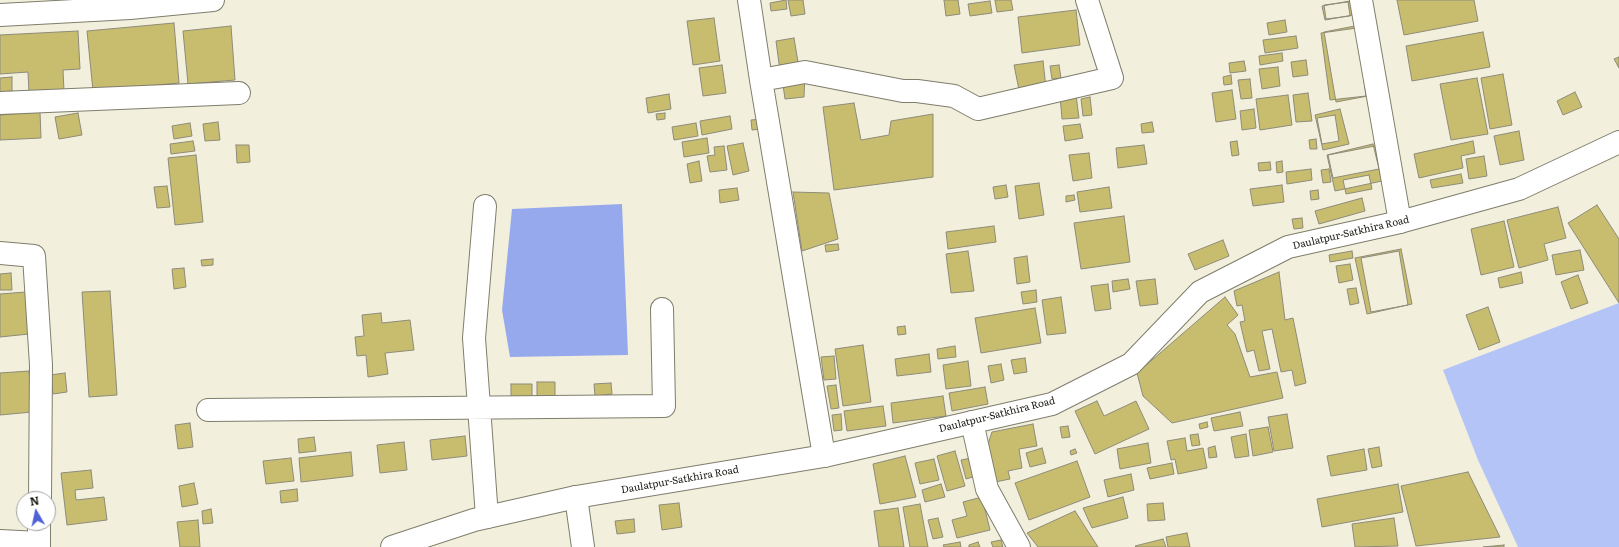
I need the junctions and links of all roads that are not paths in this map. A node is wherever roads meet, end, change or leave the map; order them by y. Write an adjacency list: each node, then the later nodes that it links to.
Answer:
1 (213, 0): 5 (street)
2 (749, 0): 6 (street)
3 (1087, 0): 6 (street)
4 (1360, 0): 11 (street)
5 (0, 15)
6 (760, 80): 17 (street)
7 (239, 93): 8 (street)
8 (0, 103)
9 (1619, 142): 11 (street, Daulatpur-Satkhira Road)
10 (485, 206): 14 (street)
11 (1400, 222): 16 (street, Daulatpur-Satkhira Road)
12 (0, 253): 18 (street)
13 (662, 309): 14 (street)
14 (479, 407): 15 (street); 20 (street)
15 (208, 410)
16 (972, 422): 17 (street, Daulatpur-Satkhira Road); 25 (street)
17 (824, 456): 19 (street, Daulatpur-Satkhira Road)
18 (40, 491)
19 (576, 497): 20 (street, Daulatpur-Satkhira Road); 24 (street)
20 (487, 518): 23 (street, Daulatpur-Satkhira Road)
21 (39, 538): 22 (street)
22 (0, 541)
23 (392, 547)
24 (583, 547)
25 (1020, 547)

